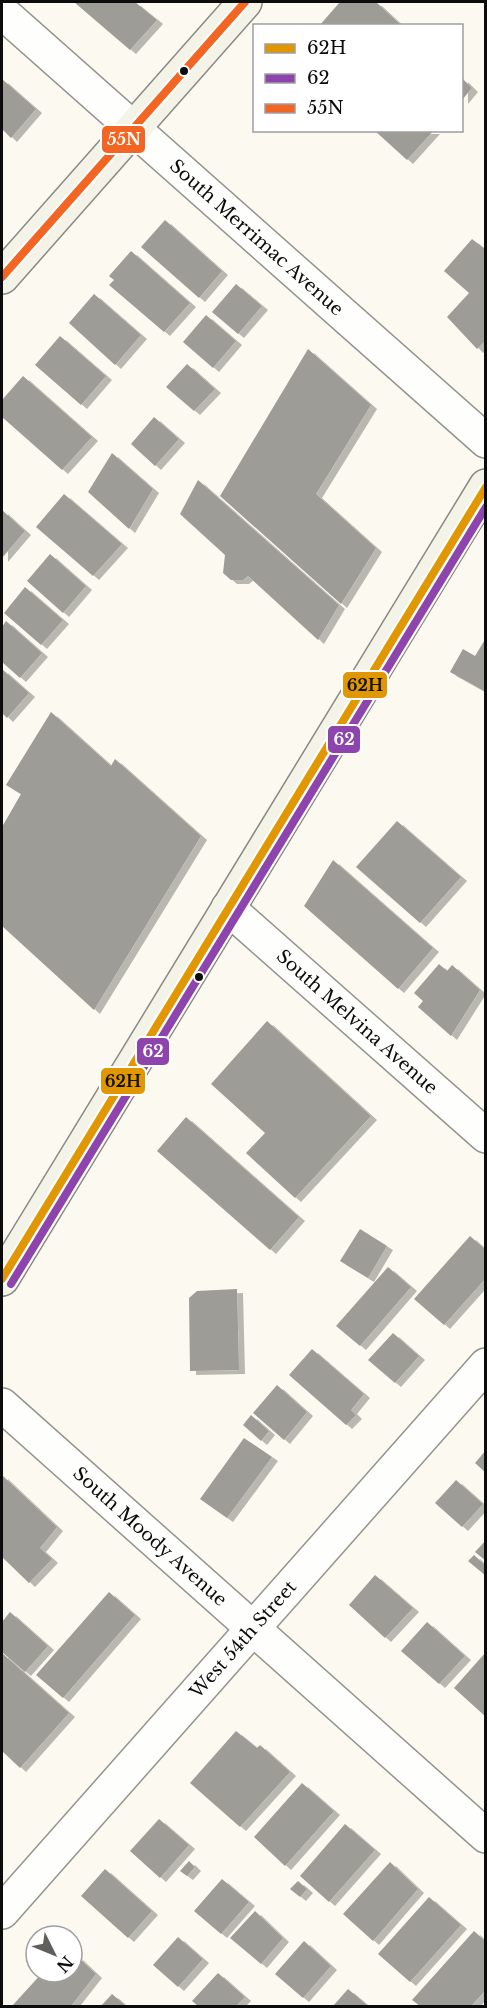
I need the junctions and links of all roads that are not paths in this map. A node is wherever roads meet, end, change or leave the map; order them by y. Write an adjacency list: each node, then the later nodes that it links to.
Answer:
1 (245, 2): 3 (main road)
2 (2, 12): 3 (street, South Merrimac Avenue)
3 (133, 128): 4 (main road); 5 (street, South Merrimac Avenue)
4 (2, 277)
5 (486, 441)
6 (486, 486): 7 (main road)
7 (228, 908): 8 (street, South Melvina Avenue); 9 (main road)
8 (486, 1136)
9 (2, 1279)
10 (486, 1365): 12 (street, West 54th Street)
11 (2, 1405): 12 (street, South Moody Avenue)
12 (252, 1629): 13 (street, South Moody Avenue); 14 (street, West 54th Street)
13 (486, 1836)
14 (2, 1912)

